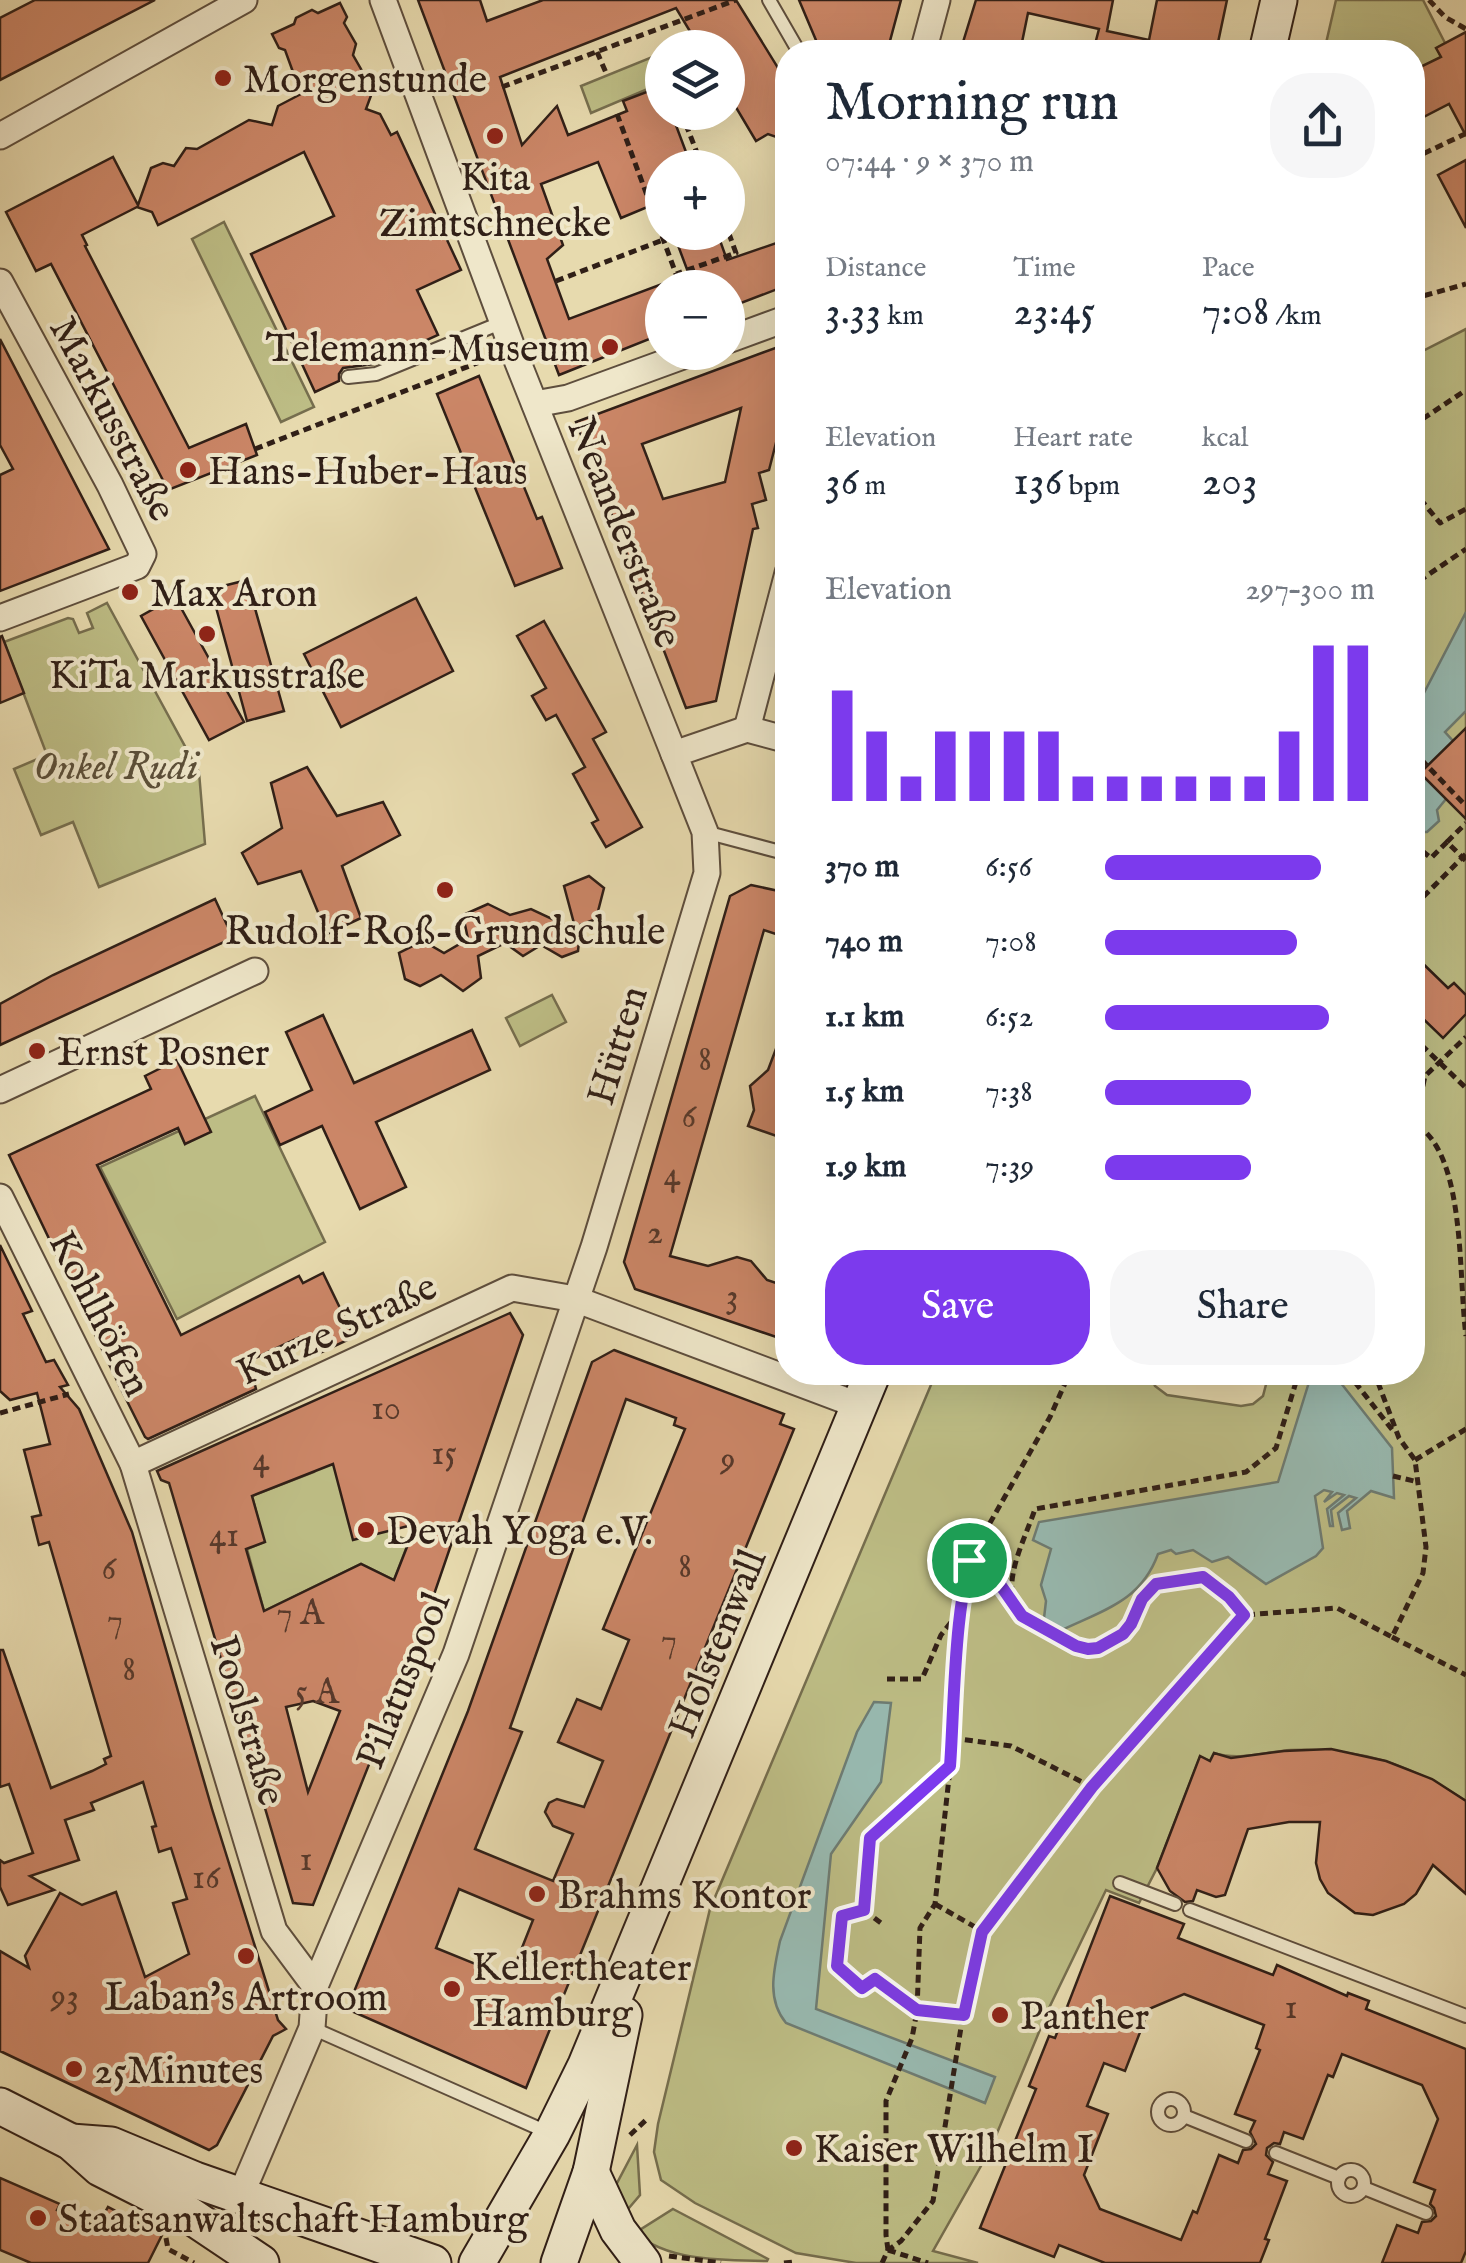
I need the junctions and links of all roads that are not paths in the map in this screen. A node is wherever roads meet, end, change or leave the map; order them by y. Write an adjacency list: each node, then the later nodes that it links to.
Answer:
1 (244, 0): 9 (street)
2 (383, 0): 11 (street, Neanderstraße)
3 (769, 0): 6 (lane)
4 (937, 0): 7 (street)
5 (1279, 0): 8 (main road)
6 (793, 40)
7 (926, 40)
8 (1269, 40)
9 (0, 136)
10 (0, 282): 17 (street, Markusstraße)
11 (503, 322): 15 (lane); 16 (street, Neanderstraße)
12 (775, 323): 13 (street)
13 (745, 334)
14 (645, 370): 16 (street)
15 (348, 377)
16 (535, 404): 21 (street, Neanderstraße)
17 (0, 618)
18 (775, 620): 19 (street)
19 (746, 728): 20 (street); 21 (street)
20 (775, 736)
21 (674, 754): 22 (street, Hütten)
22 (706, 832): 23 (lane); 27 (street, Hütten)
23 (775, 851)
24 (256, 971): 25 (street)
25 (0, 1090)
26 (0, 1196): 32 (street, Kohlhöfen)
27 (575, 1300): 28 (street, Kurze Straße); 32 (street, Kurze Straße); 37 (street, Pilatuspool)
28 (775, 1374)
29 (804, 1385): 31 (street, Kurze Straße)
30 (868, 1385): 31 (main road, Holstenwall)
31 (860, 1406): 36 (main road, Holstenwall)
32 (133, 1464): 37 (street, Poolstraße)
33 (1120, 1883): 34 (lane)
34 (1175, 1904)
35 (1190, 1910): 38 (lane)
36 (638, 1945): 42 (main road, Holstenwall); 46 (main road, Holstenwall)
37 (316, 1986): 39 (street, Pilatuspool)
38 (1466, 2016)
39 (312, 2028): 42 (lane); 47 (street, Pilatuspool)
40 (0, 2106): 43 (main road)
41 (1184, 2116): 44 (lane)
42 (552, 2134): 50 (main road, Holstenwall)
43 (71, 2142): 47 (main road); 49 (main road)
44 (1246, 2142)
45 (1276, 2154): 48 (lane)
46 (592, 2172): 51 (main road, Holstenwall); 54 (main road)
47 (240, 2196): 49 (main road); 53 (main road)
48 (1426, 2213)
49 (209, 2249): 52 (main road)
50 (488, 2254)
51 (558, 2259)
52 (262, 2263)
53 (428, 2263)
54 (643, 2263)

